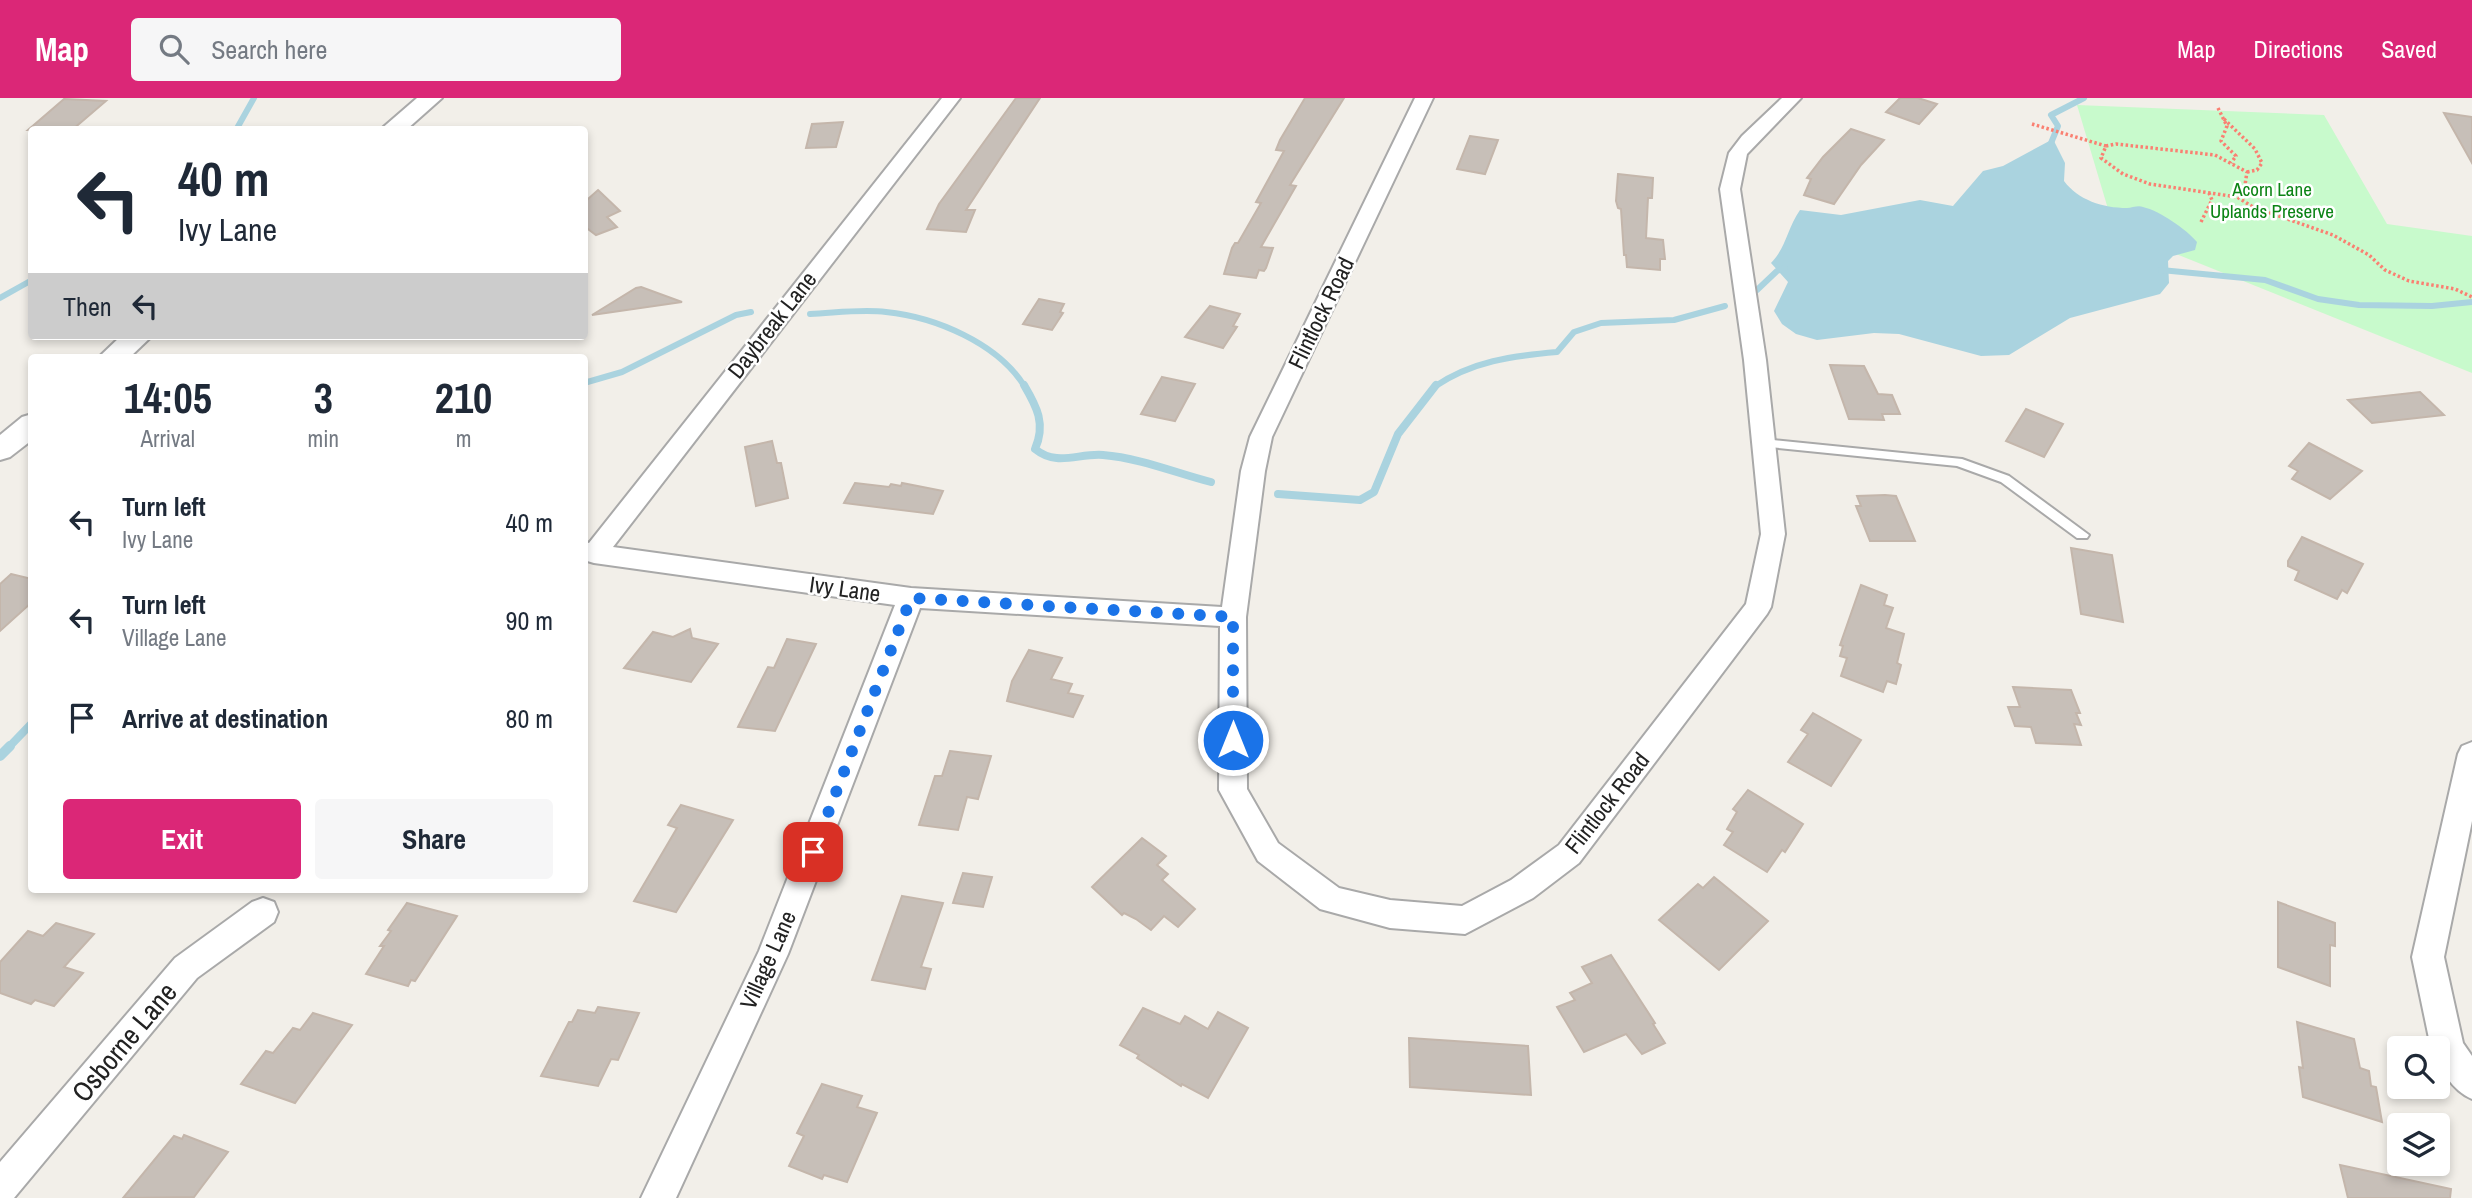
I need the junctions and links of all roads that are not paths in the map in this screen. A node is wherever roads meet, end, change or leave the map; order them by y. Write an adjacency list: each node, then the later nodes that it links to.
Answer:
1 (431, 98): 5 (street)
2 (951, 98): 12 (street, Daybreak Lane)
3 (1424, 98): 14 (street, Flintlock Road)
4 (1792, 98): 9 (street, Flintlock Road)
5 (396, 126)
6 (133, 340): 7 (street)
7 (117, 354)
8 (28, 427): 10 (street)
9 (1763, 443): 11 (lane); 14 (street, Flintlock Road)
10 (0, 450)
11 (2082, 535)
12 (589, 552): 13 (street, Ivy Lane)
13 (911, 598): 14 (street, Ivy Lane); 19 (street, Village Lane)
14 (1233, 617)
15 (2472, 754): 17 (street)
16 (263, 912): 18 (street, Osborne Lane)
17 (2472, 1083)
18 (0, 1188)
19 (658, 1198)

